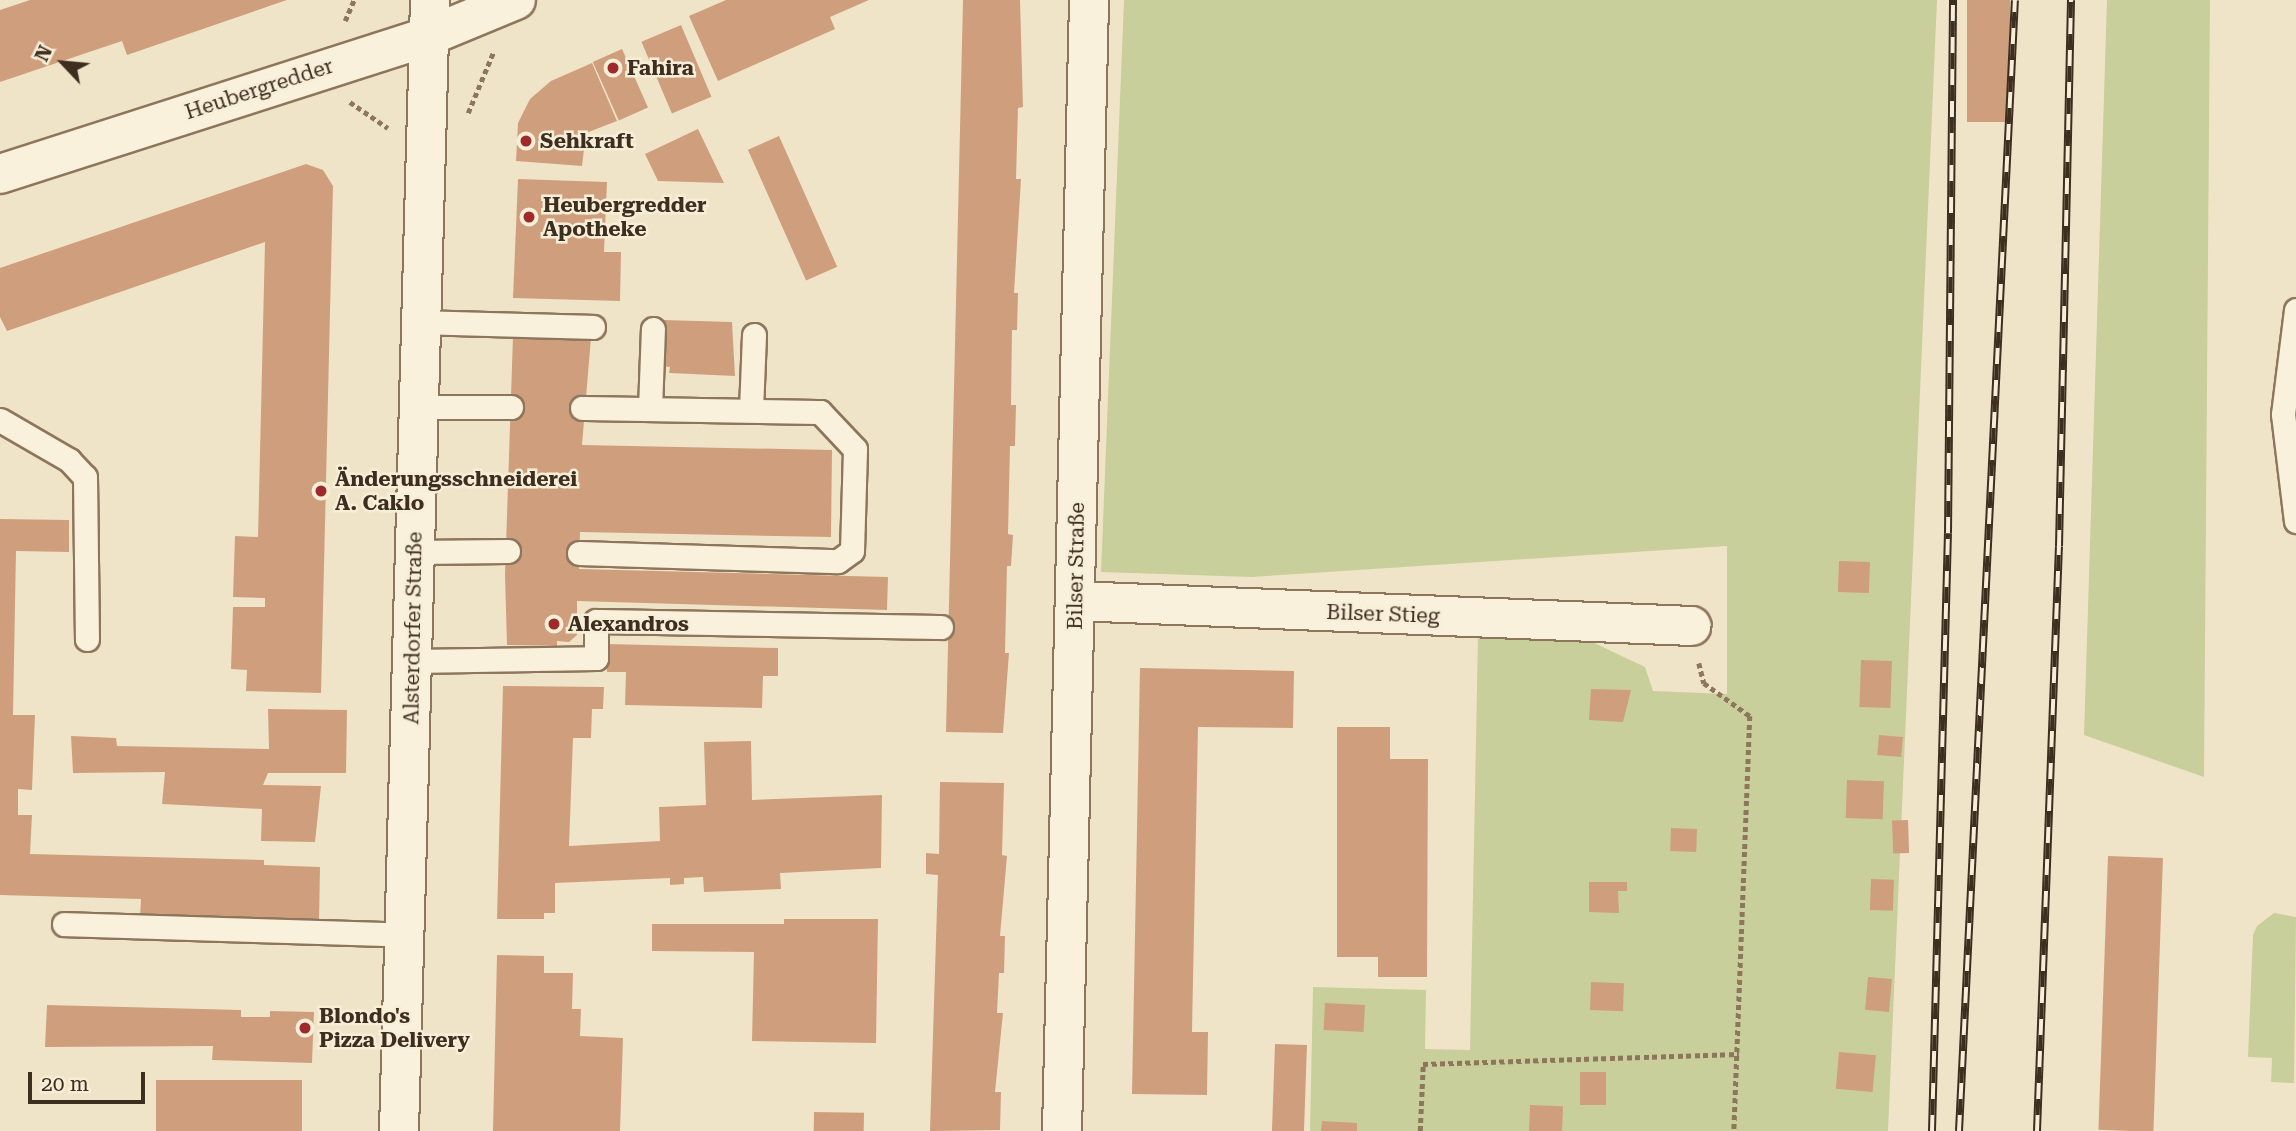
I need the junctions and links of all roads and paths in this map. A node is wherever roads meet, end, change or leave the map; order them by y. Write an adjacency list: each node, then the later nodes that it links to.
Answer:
1 (516, 0): 3 (street, Heubergredder)
2 (1089, 0): 24 (street, Bilser Straße)
3 (429, 18): 8 (street, Heubergredder); 10 (street, Alsterdorfer Straße)
4 (493, 44): 6 (path)
5 (341, 96): 7 (path)
6 (463, 127)
7 (394, 128)
8 (0, 174)
9 (2296, 310): 20 (lane)
10 (419, 322): 11 (lane); 14 (street, Alsterdorfer Straße)
11 (593, 327)
12 (653, 329): 17 (lane)
13 (754, 335): 18 (lane)
14 (419, 407): 15 (lane); 22 (street, Alsterdorfer Straße)
15 (511, 407)
16 (582, 408): 17 (lane)
17 (650, 409): 18 (lane)
18 (751, 410): 23 (lane)
19 (0, 420): 27 (lane)
20 (2296, 521)
21 (508, 551): 22 (lane)
22 (415, 552): 28 (street, Alsterdorfer Straße)
23 (579, 553)
24 (1075, 601): 25 (street, Bilser Stieg); 33 (street, Bilser Straße)
25 (1691, 626): 31 (path)
26 (941, 627): 28 (lane)
27 (87, 639)
28 (413, 662): 30 (street, Alsterdorfer Straße)
29 (64, 924): 30 (lane)
30 (405, 935): 32 (street, Alsterdorfer Straße)
31 (1739, 1054): 34 (path); 35 (path)
32 (399, 1131)
33 (1062, 1131)
34 (1420, 1131)
35 (1734, 1131)

